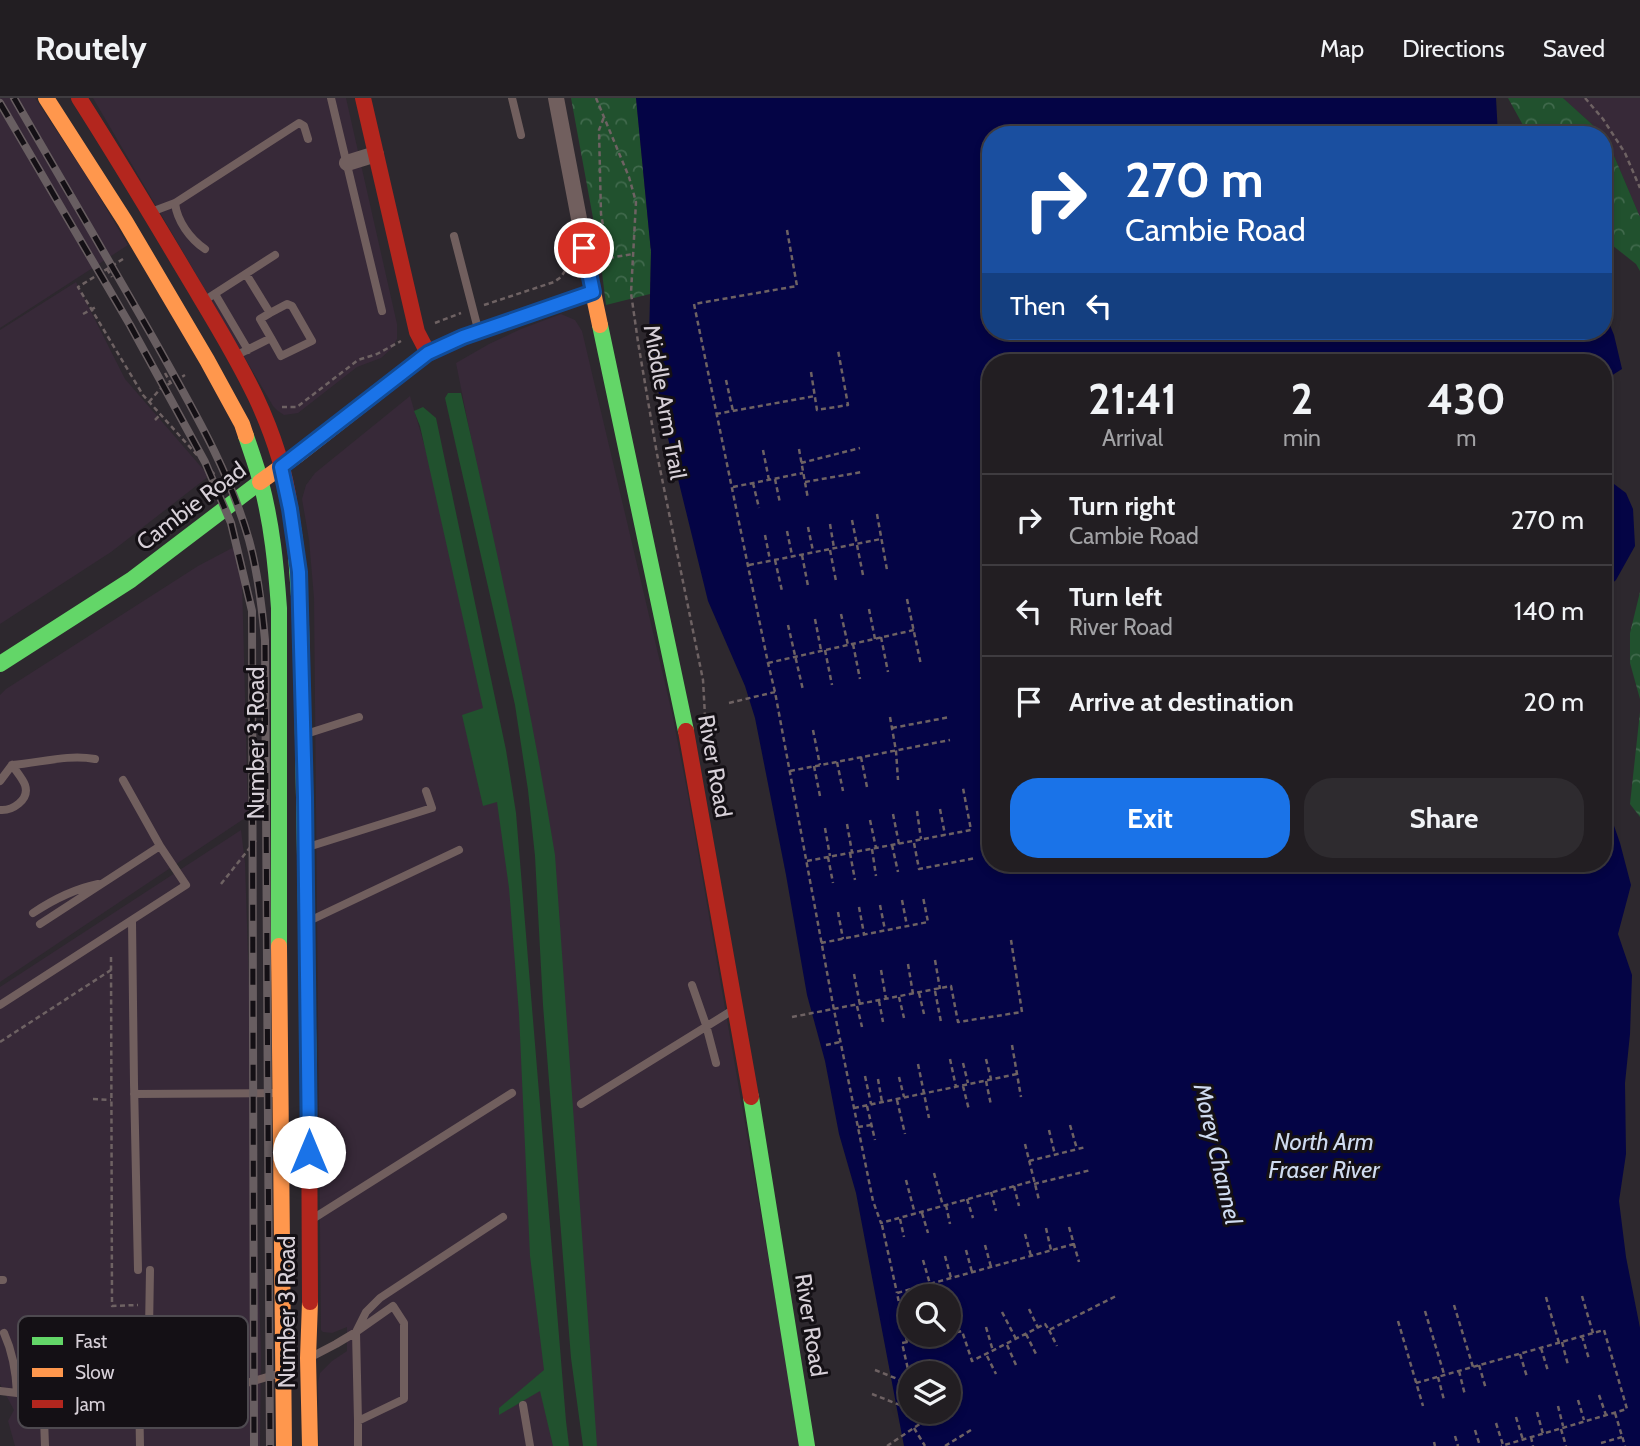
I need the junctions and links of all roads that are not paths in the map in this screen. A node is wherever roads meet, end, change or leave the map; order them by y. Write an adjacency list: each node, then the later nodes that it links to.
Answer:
1 (46, 98): 26 (main road, Number 3 Road)
2 (79, 98): 12 (main road, Number 3 Road)
3 (331, 98): 10 (lane)
4 (363, 98): 9 (main road)
5 (512, 98): 7 (lane)
6 (556, 98): 17 (street, River Road)
7 (521, 135)
8 (309, 139): 11 (lane)
9 (376, 154): 10 (street); 24 (main road)
10 (346, 163): 19 (lane)
11 (175, 203): 12 (lane); 14 (lane)
12 (149, 213): 18 (main road, Number 3 Road)
13 (454, 236): 21 (lane)
14 (205, 249)
15 (275, 256): 16 (lane)
16 (246, 274): 18 (lane); 20 (lane)
17 (593, 292): 21 (main road, Cambie Road); 46 (main road, River Road)
18 (208, 298): 23 (main road, Number 3 Road)
19 (382, 311)
20 (270, 313): 22 (lane); 22 (lane)
21 (479, 332): 24 (main road, Cambie Road)
22 (271, 338): 23 (lane)
23 (241, 353): 25 (main road, Number 3 Road)
24 (428, 353): 25 (main road, Cambie Road)
25 (281, 467): 26 (main road, Cambie Road); 29 (main road, Number 3 Road)
26 (261, 482): 27 (main road, Cambie Road); 50 (main road, Number 3 Road)
27 (0, 664)
28 (359, 717): 29 (lane)
29 (303, 735): 37 (main road, Number 3 Road)
30 (95, 759): 31 (lane)
31 (12, 765): 33 (lane); 35 (lane)
32 (123, 780): 36 (lane)
33 (0, 781)
34 (426, 792): 37 (lane)
35 (0, 810)
36 (160, 846): 39 (lane); 41 (lane)
37 (305, 847): 42 (main road, Number 3 Road)
38 (459, 850): 42 (lane)
39 (104, 882): 40 (lane); 43 (lane)
40 (33, 913)
41 (132, 921): 45 (lane); 52 (lane)
42 (306, 922): 49 (main road, Number 3 Road)
43 (40, 924)
44 (692, 985): 47 (lane)
45 (0, 1006)
46 (736, 1008): 47 (lane); 74 (main road, River Road)
47 (706, 1026): 48 (lane); 53 (lane)
48 (716, 1063)
49 (308, 1092): 50 (main road); 55 (main road, Number 3 Road)
50 (279, 1093): 52 (lane); 60 (main road, Number 3 Road)
51 (512, 1093): 55 (lane)
52 (134, 1094): 56 (lane)
53 (581, 1104)
54 (503, 1217): 57 (lane)
55 (309, 1222): 59 (main road, Number 3 Road)
56 (147, 1316)
57 (356, 1332): 59 (lane); 65 (lane); 65 (lane)
58 (5, 1333): 63 (lane)
59 (308, 1358): 60 (main road); 71 (main road, Number 3 Road)
60 (284, 1372): 61 (lane); 70 (main road, Number 3 Road)
61 (248, 1383)
62 (0, 1391): 63 (lane)
63 (17, 1392)
64 (523, 1405): 73 (lane)
65 (358, 1421): 72 (lane)
66 (44, 1428): 68 (lane)
67 (141, 1428): 69 (lane)
68 (45, 1446)
69 (140, 1446)
70 (284, 1446)
71 (310, 1446)
72 (358, 1446)
73 (530, 1446)
74 (807, 1446)

